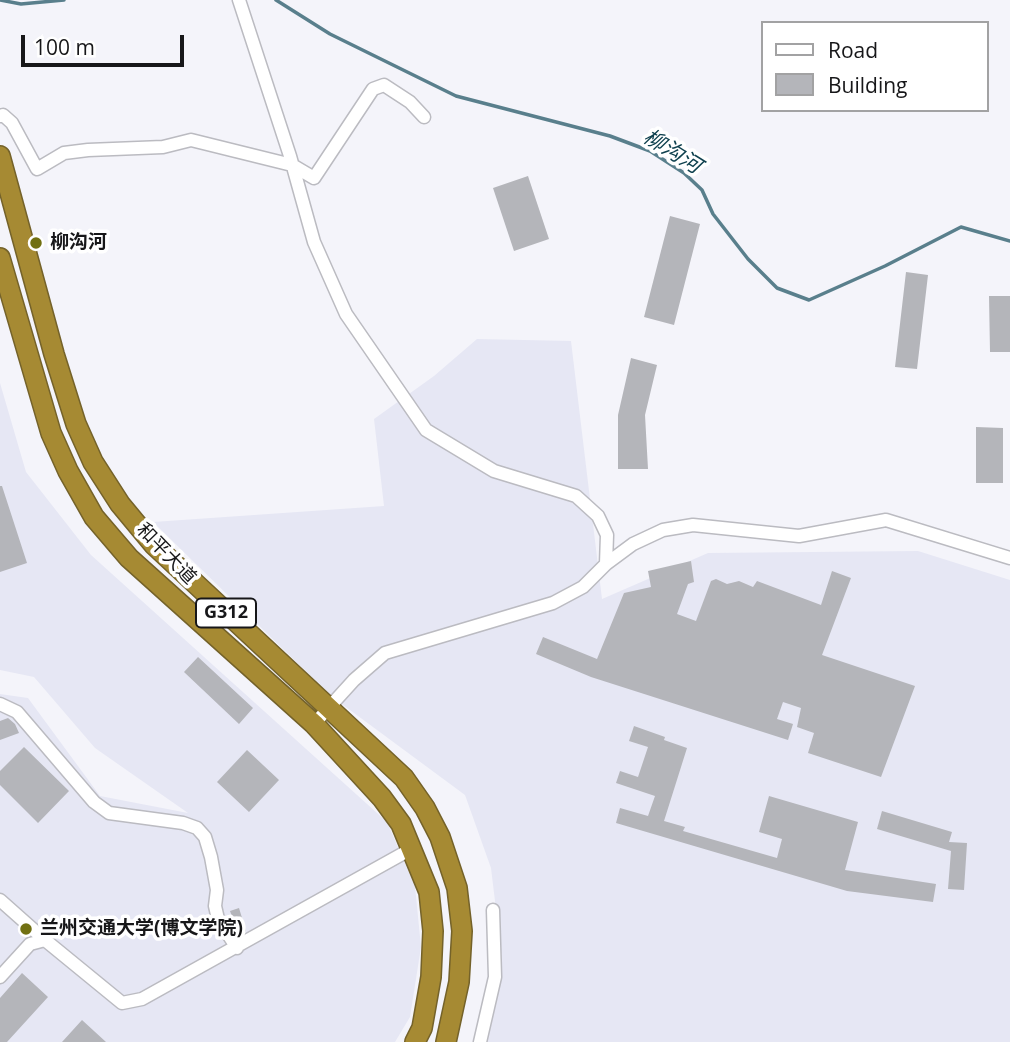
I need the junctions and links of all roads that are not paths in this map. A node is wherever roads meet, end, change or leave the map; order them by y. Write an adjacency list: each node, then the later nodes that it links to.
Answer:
1 (239, 0): 5 (street)
2 (0, 116): 5 (street)
3 (424, 117): 5 (street)
4 (0, 156): 10 (highway, 和平大道 / G312)
5 (292, 165): 8 (street)
6 (0, 258): 11 (highway, 和平大道 / G312)
7 (1010, 558): 8 (street)
8 (606, 564): 10 (street)
9 (0, 705): 16 (street)
10 (328, 709): 11 (street); 19 (highway, 和平大道 / G312)
11 (314, 724): 12 (highway, 和平大道 / G312)
12 (412, 848): 16 (street); 18 (highway, 和平大道 / G312)
13 (0, 900): 15 (street)
14 (493, 910): 20 (street)
15 (45, 940): 16 (street); 17 (street)
16 (237, 948)
17 (0, 977)
18 (415, 1042)
19 (446, 1042)
20 (480, 1042)

